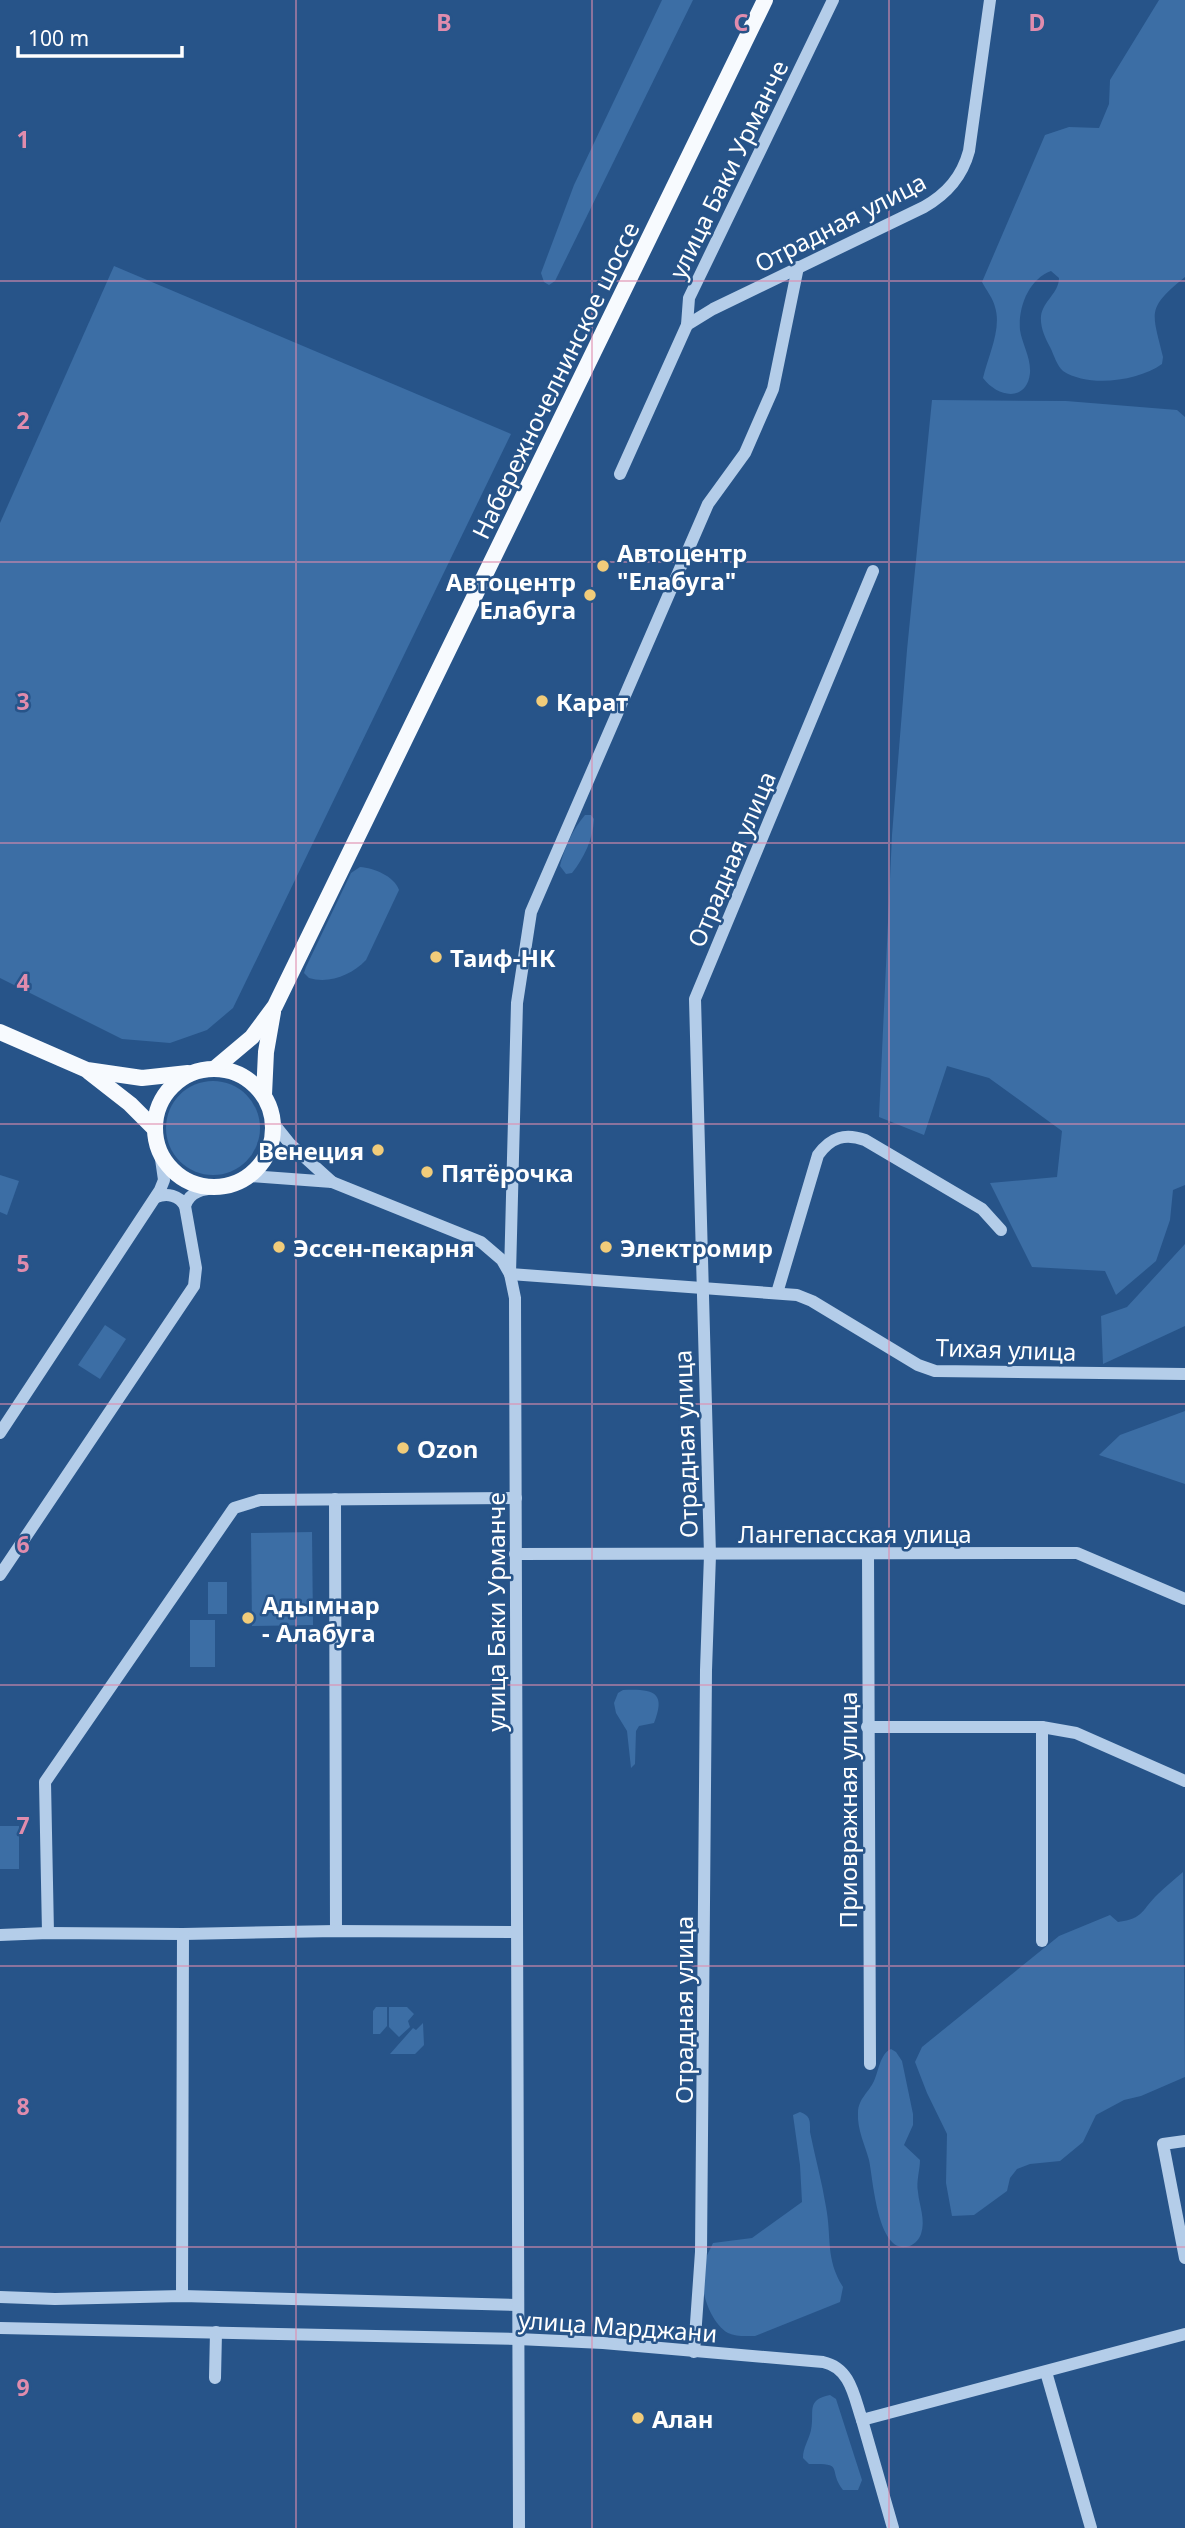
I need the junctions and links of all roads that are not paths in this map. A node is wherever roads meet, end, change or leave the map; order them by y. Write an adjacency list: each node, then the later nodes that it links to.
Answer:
1 (765, 0): 8 (main road, Набережночелнинское шоссе)
2 (833, 0): 5 (street, улица Баки Урманче)
3 (990, 0): 4 (street, Отрадная улица)
4 (798, 267): 5 (street, Отрадная улица); 23 (street, улица Баки Урманче)
5 (687, 326): 6 (street, улица Баки Урманче)
6 (620, 474)
7 (873, 571): 24 (street, Отрадная улица)
8 (275, 1006): 10 (main road, Набережночелнинское шоссе); 13 (main road, Набережночелнинское шоссе)
9 (0, 1032): 11 (main road)
10 (214, 1069): 12 (main road); 13 (main road)
11 (87, 1070): 12 (main road); 15 (main road)
12 (194, 1072): 15 (main road)
13 (264, 1095): 14 (main road)
14 (274, 1124): 17 (main road); 18 (street)
15 (155, 1129): 16 (main road)
16 (160, 1152): 19 (main road); 20 (street)
17 (250, 1176): 18 (street); 19 (main road)
18 (332, 1182): 23 (street)
19 (223, 1187): 21 (street)
20 (156, 1197): 21 (street); 27 (street)
21 (185, 1206): 33 (street)
22 (1001, 1230): 25 (street)
23 (510, 1274): 24 (street, Тихая улица); 28 (street, улица Баки Урманче)
24 (701, 1287): 25 (street, Тихая улица); 32 (street, Отрадная улица)
25 (777, 1293): 26 (street, Тихая улица)
26 (1185, 1374)
27 (0, 1433)
28 (516, 1498): 29 (street); 30 (street, улица Баки Урманче)
29 (335, 1499): 38 (street); 40 (street)
30 (515, 1554): 32 (street, Лангепасская улица); 39 (street, улица Баки Урманче)
31 (868, 1554): 32 (street, Лангепасская улица); 34 (street, Лангепасская улица); 35 (street, Приовражная улица)
32 (710, 1555): 54 (street, Отрадная улица)
33 (0, 1574)
34 (1185, 1599)
35 (867, 1727): 36 (street); 44 (street, Приовражная улица)
36 (1042, 1727): 37 (street); 43 (street)
37 (1185, 1781)
38 (336, 1931): 39 (street); 41 (street)
39 (517, 1932): 49 (street, улица Баки Урманче)
40 (48, 1933): 41 (street); 42 (street)
41 (183, 1934): 47 (street)
42 (0, 1935)
43 (1042, 1941)
44 (870, 2064)
45 (1185, 2141): 46 (street)
46 (1185, 2258)
47 (182, 2296): 48 (street, улица Марджани); 49 (street, улица Марджани)
48 (0, 2297)
49 (517, 2305): 53 (street, улица Баки Урманче)
50 (0, 2328): 51 (street, улица Марджани)
51 (215, 2332): 53 (street, улица Марджани); 56 (street)
52 (1185, 2334): 55 (street)
53 (518, 2339): 54 (street, улица Марджани); 58 (street, улица Баки Урманче)
54 (694, 2352): 57 (street, улица Марджани)
55 (1046, 2372): 57 (street); 60 (street)
56 (215, 2378)
57 (862, 2420): 59 (street, улица Марджани)
58 (519, 2528)
59 (893, 2528)
60 (1091, 2528)

